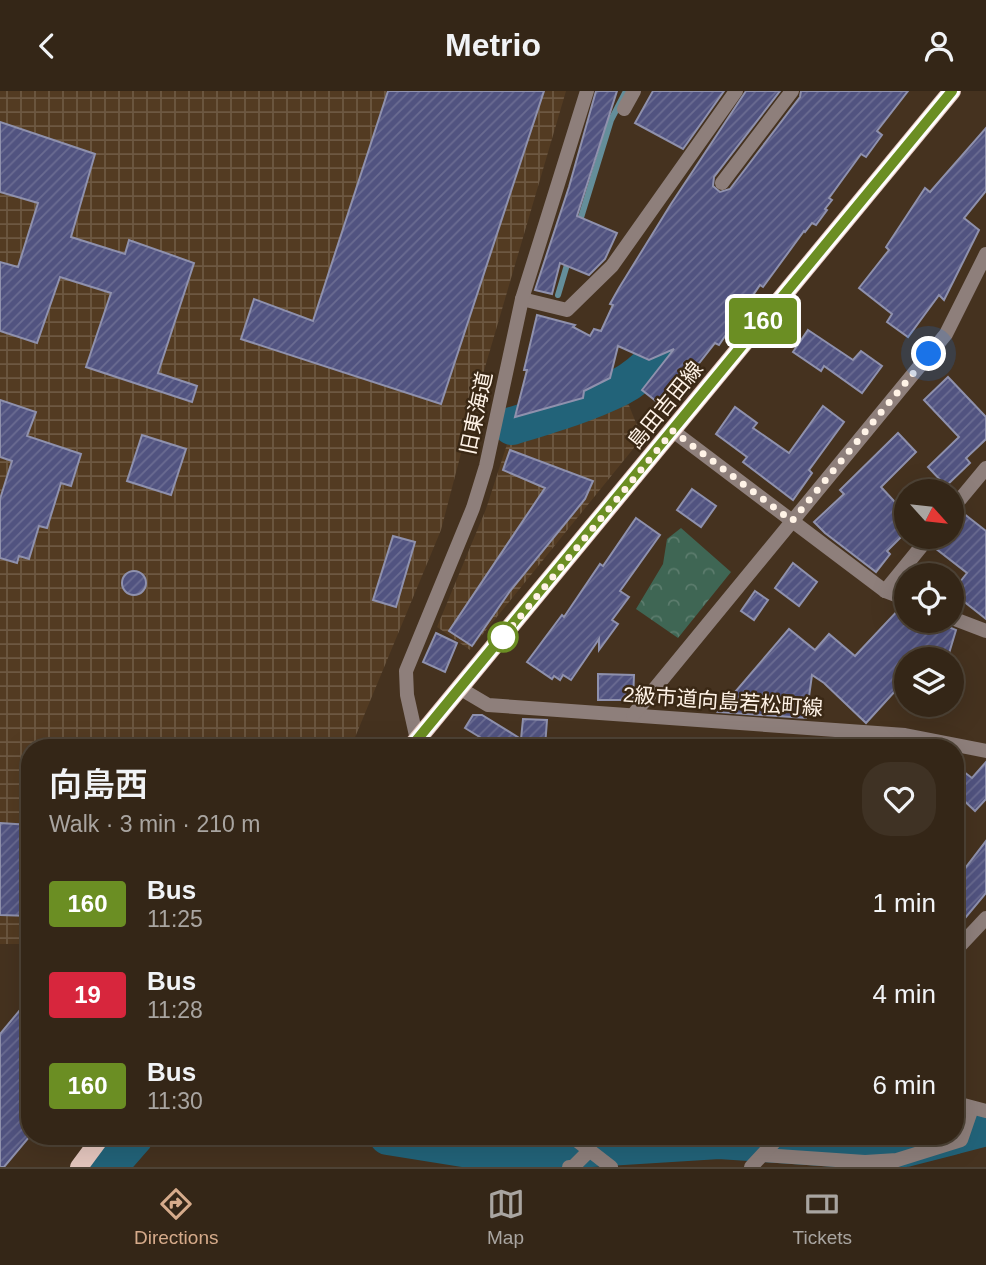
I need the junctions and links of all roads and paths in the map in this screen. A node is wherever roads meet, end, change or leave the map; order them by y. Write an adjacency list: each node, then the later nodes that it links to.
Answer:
1 (587, 91): 9 (street, 旧東海道)
2 (634, 91): 6 (street)
3 (736, 91): 9 (street)
4 (792, 91): 7 (street)
5 (952, 91): 10 (main road, 島田吉田線)
6 (624, 109)
7 (722, 183)
8 (986, 254): 13 (street)
9 (522, 299): 21 (street, 旧東海道)
10 (673, 431): 13 (street); 19 (main road, 島田吉田線)
11 (986, 468): 12 (street)
12 (964, 495)
13 (792, 521): 15 (street); 20 (street)
14 (919, 549): 15 (street)
15 (885, 591): 16 (street)
16 (894, 594)
17 (964, 623): 18 (street)
18 (986, 631)
19 (461, 689): 20 (street, 2級市道向島若松町線); 22 (main road, 島田吉田線)
20 (633, 715): 23 (street, 2級市道向島若松町線)
21 (413, 739)
22 (417, 739)
23 (925, 739)
24 (964, 747): 25 (street, 2級市道向島若松町線)
25 (986, 751)
26 (986, 918): 27 (street)
27 (964, 941)
28 (979, 1109): 29 (street)
29 (964, 1135)
30 (95, 1145): 37 (main road)
31 (583, 1145): 34 (street)
32 (771, 1145): 36 (street)
33 (945, 1145): 35 (street)
34 (590, 1150): 38 (street); 39 (street)
35 (920, 1153): 36 (street); 41 (street)
36 (762, 1155): 40 (street)
37 (79, 1167)
38 (569, 1167)
39 (611, 1167)
40 (751, 1167)
41 (906, 1167)

